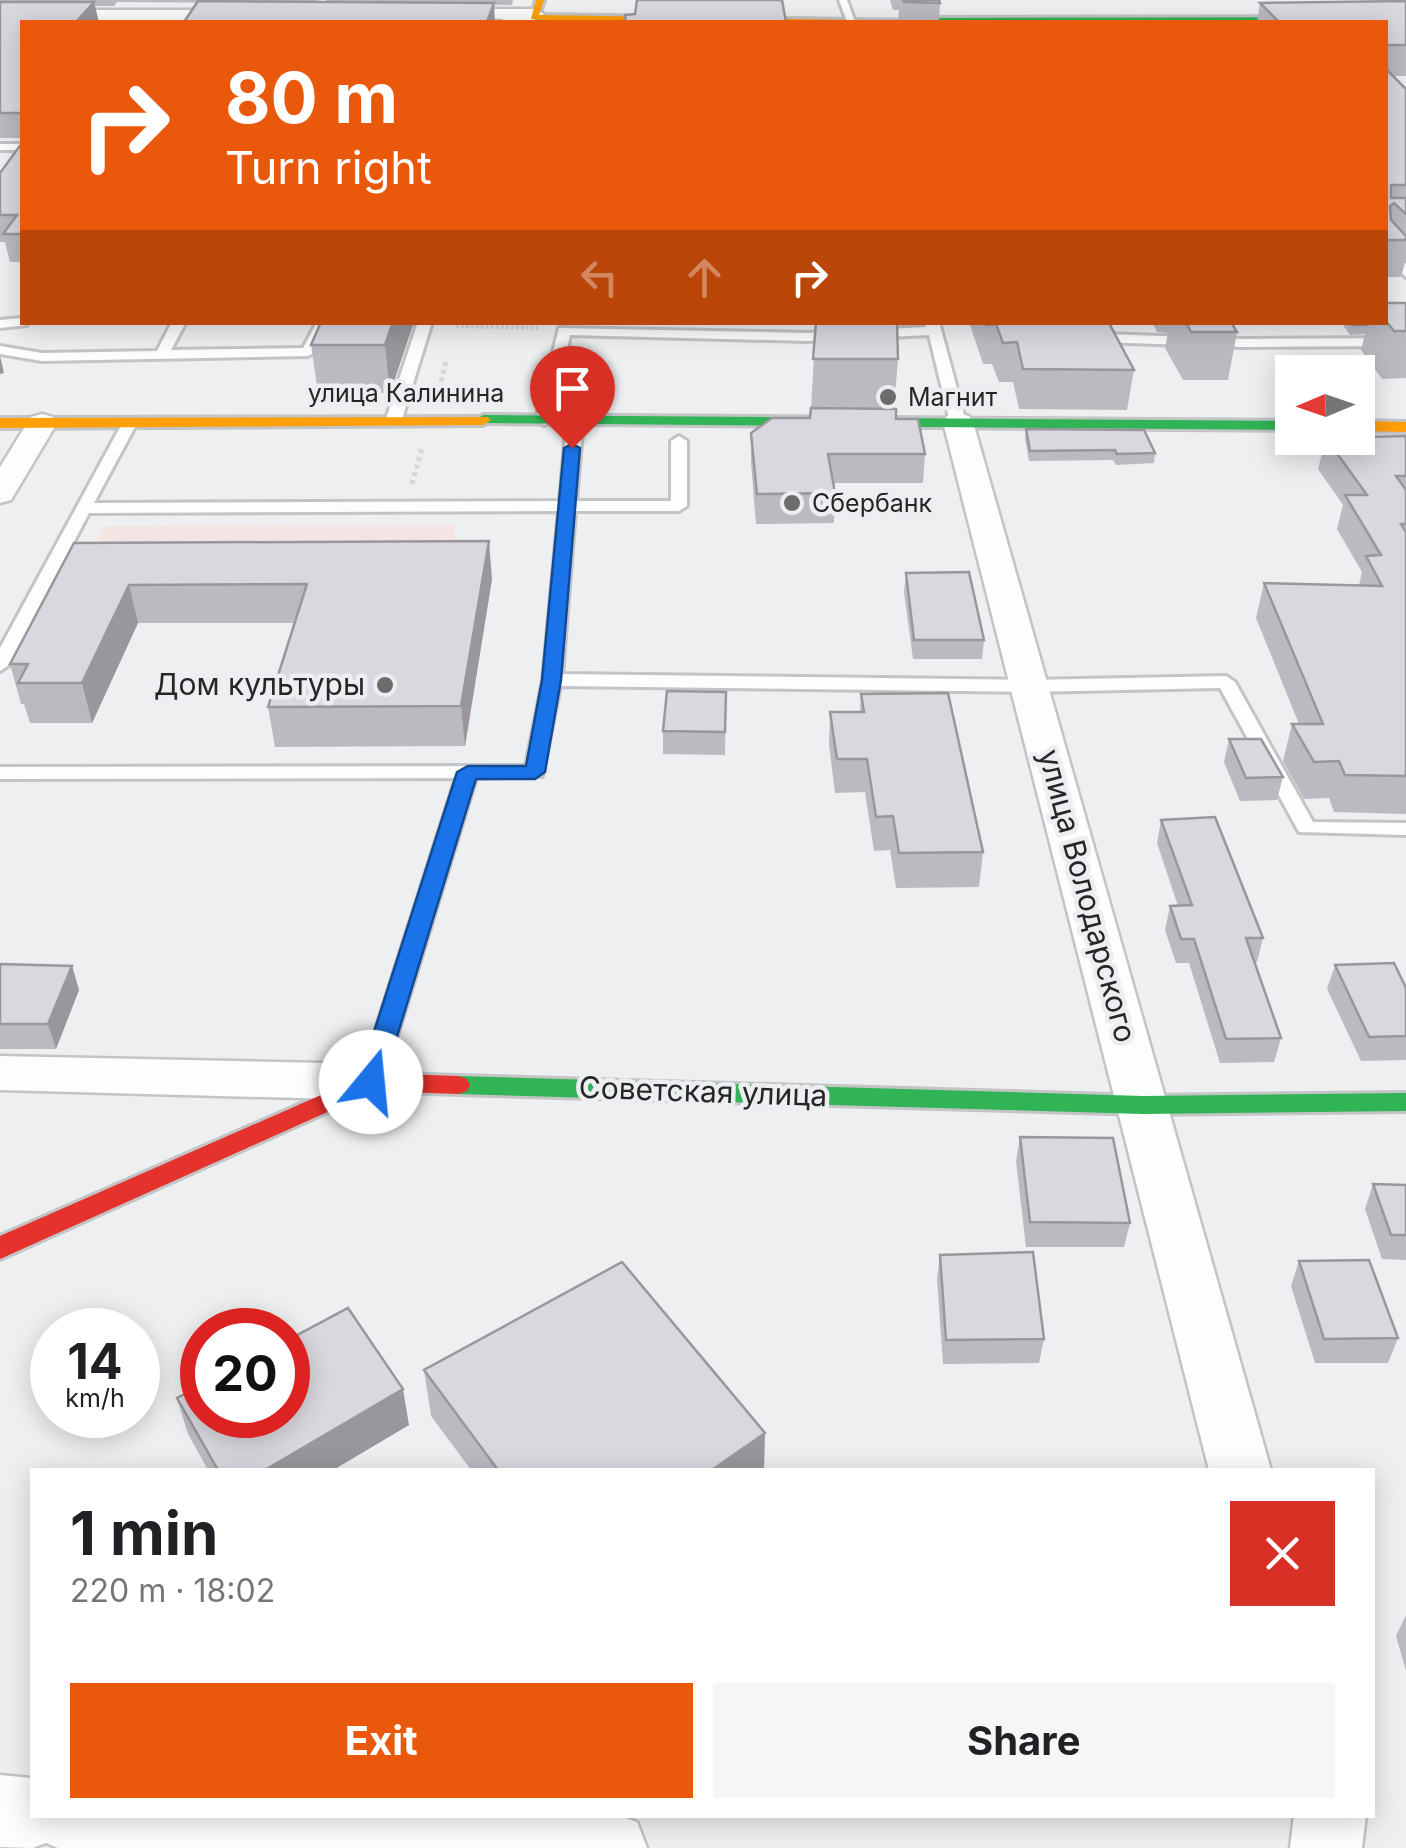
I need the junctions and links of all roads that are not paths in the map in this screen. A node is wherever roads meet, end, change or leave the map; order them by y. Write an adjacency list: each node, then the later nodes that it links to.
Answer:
1 (536, 10): 3 (street); 7 (lane); 8 (street)
2 (304, 13): 5 (street); 6 (street)
3 (404, 14)
4 (848, 14): 9 (street); 10 (street)
5 (346, 15)
6 (0, 16)
7 (508, 20)
8 (585, 20)
9 (658, 20)
10 (1186, 20)
11 (1388, 250): 12 (lane)
12 (1406, 273)
13 (178, 325): 22 (lane)
14 (322, 325): 22 (lane)
15 (424, 325): 23 (lane)
16 (1095, 325): 20 (lane)
17 (1232, 325): 20 (lane)
18 (933, 327): 24 (lane); 26 (lane, улица Володарского)
19 (1406, 342): 20 (lane)
20 (1242, 344)
21 (0, 350): 22 (lane)
22 (163, 353)
23 (394, 419): 24 (street, улица Калинина); 29 (street, улица Калинина)
24 (544, 420): 25 (street, улица Калинина)
25 (574, 420): 26 (street, улица Калинина); 35 (lane)
26 (958, 422): 30 (street, улица Калинина); 39 (street, улица Володарского)
27 (0, 423): 28 (street, улица Калинина)
28 (42, 423): 29 (street, улица Калинина); 34 (street)
29 (129, 423): 36 (lane)
30 (1275, 426)
31 (1375, 426): 32 (street)
32 (1406, 427)
33 (679, 440): 35 (lane)
34 (0, 494)
35 (566, 505): 36 (lane); 38 (lane)
36 (87, 508): 37 (lane)
37 (0, 665)
38 (552, 680): 39 (lane); 40 (lane)
39 (1030, 686): 42 (lane); 46 (street, улица Володарского)
40 (468, 772): 41 (lane); 44 (lane)
41 (0, 773)
42 (1406, 829)
43 (0, 1073): 44 (street, Советская улица)
44 (371, 1082): 46 (street, Советская улица); 47 (street)
45 (1406, 1102): 46 (street, Советская улица)
46 (1143, 1104): 48 (street, улица Володарского)
47 (0, 1248)
48 (1239, 1468)
49 (0, 1811): 50 (street)
50 (30, 1813)
51 (92, 1818): 53 (street)
52 (1330, 1818): 55 (street)
53 (276, 1838): 54 (street)
54 (612, 1848)
55 (1326, 1848)

